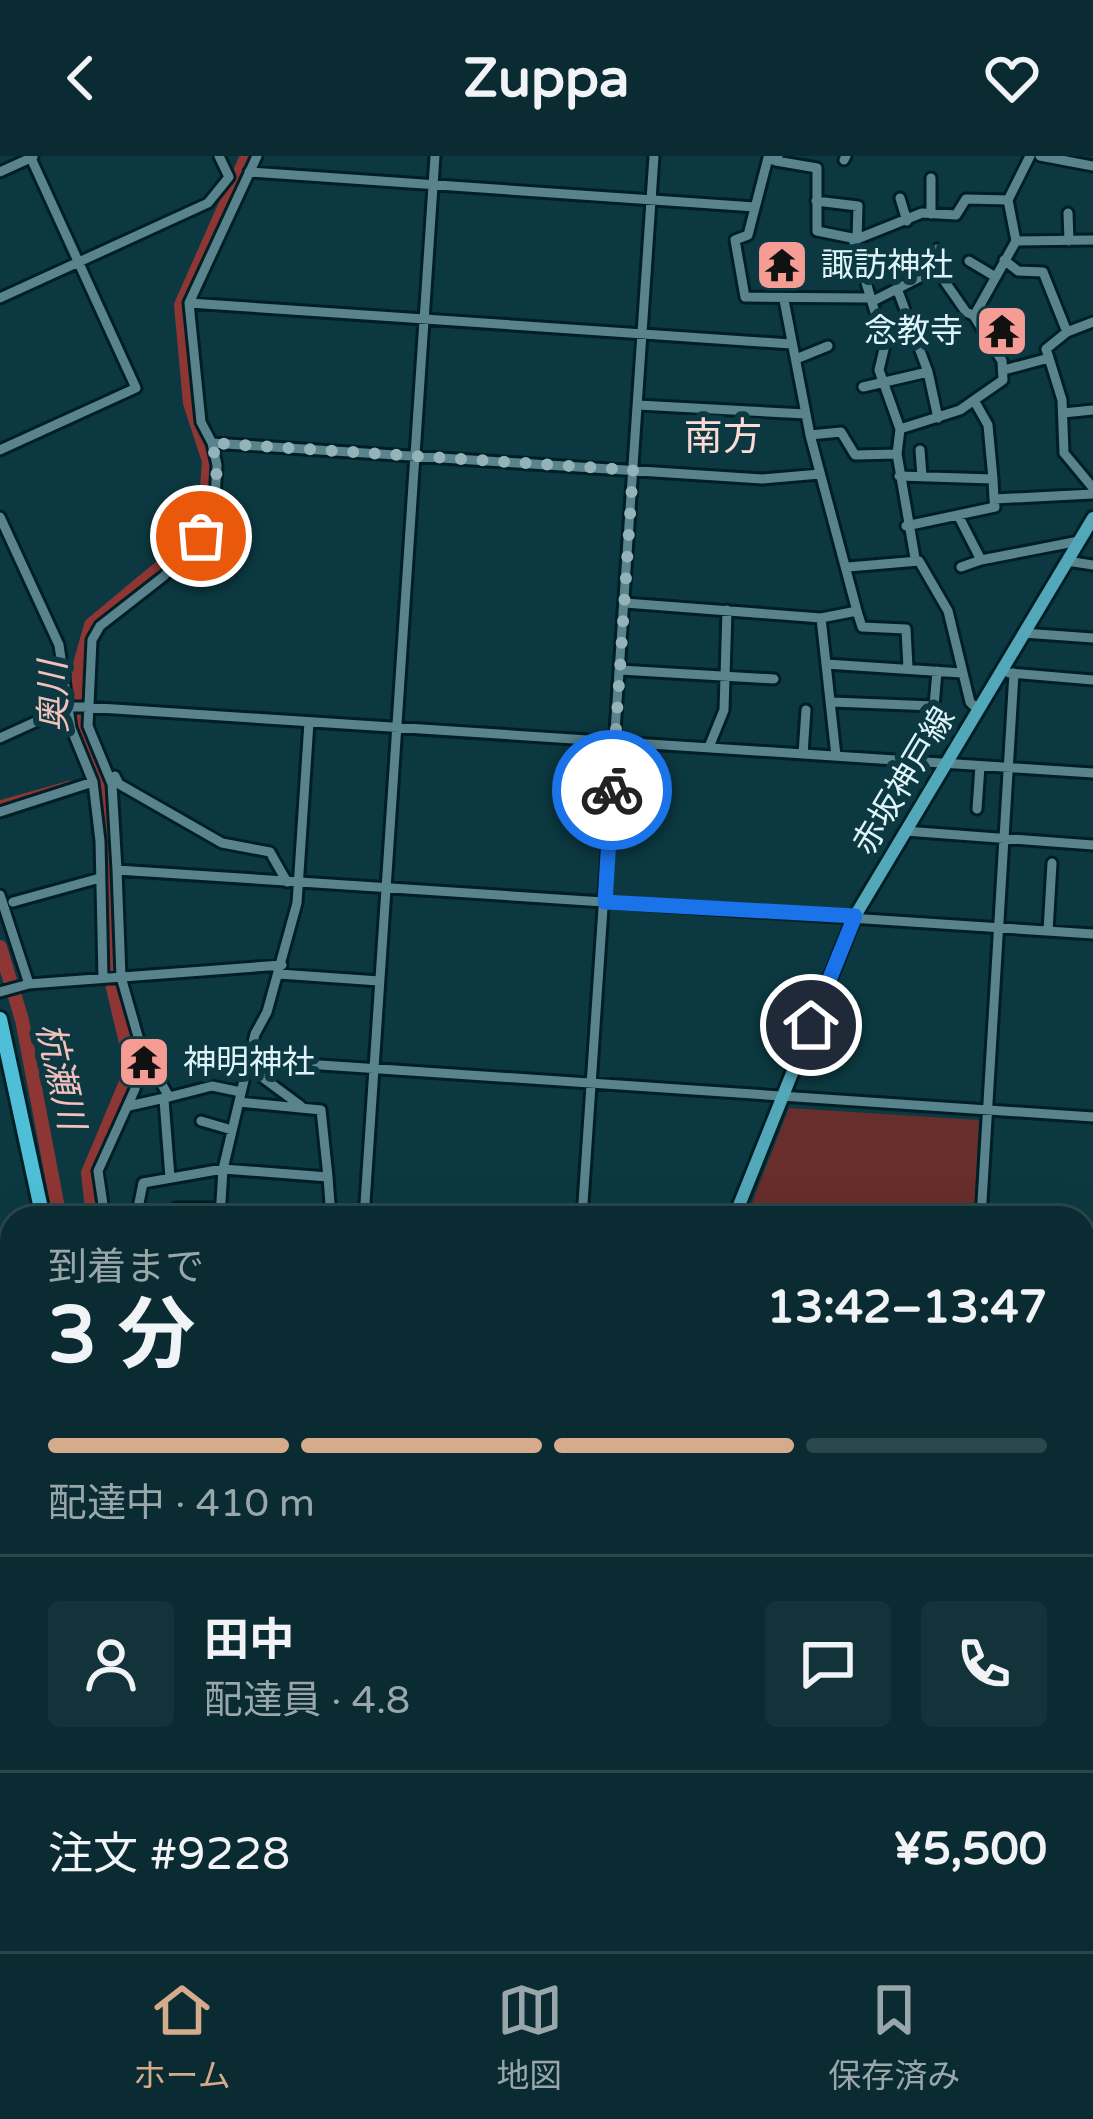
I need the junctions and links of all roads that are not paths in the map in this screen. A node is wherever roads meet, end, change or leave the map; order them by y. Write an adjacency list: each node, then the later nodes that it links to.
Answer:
1 (219, 156): 31 (street)
2 (256, 156): 13 (street)
3 (435, 156): 15 (street)
4 (654, 156): 17 (street)
5 (755, 156): 9 (street)
6 (1030, 156): 18 (street)
7 (1040, 156): 11 (street)
8 (32, 157): 12 (street); 31 (street)
9 (774, 158): 10 (street); 20 (street)
10 (811, 161): 19 (street)
11 (1093, 166)
12 (0, 172)
13 (249, 172): 15 (street); 38 (street)
14 (931, 178): 21 (street)
15 (433, 185): 17 (street); 40 (street)
16 (900, 198): 23 (street)
17 (651, 200): 20 (street); 43 (street)
18 (1008, 200): 21 (street); 27 (street)
19 (817, 201): 24 (street); 24 (street)
20 (755, 206): 36 (street)
21 (931, 214): 23 (street)
22 (1068, 214): 26 (street)
23 (907, 221): 24 (street)
24 (857, 239): 37 (street)
25 (1093, 240): 26 (street)
26 (1070, 241): 27 (street)
27 (1016, 242): 29 (street)
28 (937, 249): 32 (street)
29 (1004, 260): 33 (street); 42 (street)
30 (968, 261): 33 (street)
31 (78, 263): 35 (street); 62 (street)
32 (936, 269): 34 (street); 39 (street)
33 (994, 276): 39 (street)
34 (898, 291): 37 (street); 49 (street)
35 (0, 298)
36 (784, 300): 37 (street); 44 (street)
37 (871, 300): 50 (street)
38 (189, 303): 40 (street); 61 (street)
39 (974, 316): 48 (street)
40 (424, 321): 43 (street); 65 (street)
41 (1093, 322): 42 (street)
42 (1067, 332): 46 (street)
43 (642, 334): 44 (street); 53 (street)
44 (791, 344): 47 (street)
45 (828, 346): 47 (street)
46 (1049, 358): 48 (street); 55 (street)
47 (796, 359): 56 (street)
48 (1004, 370): 52 (street)
49 (928, 373): 50 (street); 57 (street)
50 (885, 385): 51 (street); 58 (street)
51 (863, 387)
52 (975, 401): 57 (street); 71 (street)
53 (638, 405): 56 (street); 67 (street)
54 (1093, 410): 55 (street)
55 (1063, 412): 72 (street)
56 (806, 414): 59 (street)
57 (938, 418): 58 (street)
58 (900, 429): 64 (street)
59 (810, 435): 66 (street); 68 (street)
60 (872, 439): 66 (street)
61 (212, 443): 65 (street); 104 (street)
62 (0, 450)
63 (920, 450): 70 (street)
64 (897, 454): 66 (street); 69 (street)
65 (416, 455): 67 (street); 108 (street)
66 (873, 455)
67 (633, 470): 68 (street); 87 (street)
68 (820, 474): 85 (street)
69 (899, 476): 70 (street); 77 (street)
70 (922, 476): 71 (street)
71 (993, 479): 73 (street)
72 (1093, 491): 73 (street)
73 (994, 499): 75 (street)
74 (0, 517): 103 (street)
75 (959, 517): 77 (street); 82 (street)
76 (1093, 518): 79 (main road, 赤坂神戸線)
77 (906, 526): 81 (street)
78 (998, 540): 80 (street)
79 (1079, 541): 80 (street); 83 (main road, 赤坂神戸線)
80 (1012, 554): 82 (street)
81 (915, 558): 85 (street); 97 (street)
82 (981, 560): 86 (street)
83 (1067, 561): 84 (street); 91 (main road, 赤坂神戸線)
84 (1093, 565)
85 (848, 567): 89 (street)
86 (961, 567)
87 (625, 603): 88 (street); 95 (street)
88 (727, 610): 90 (street); 99 (street)
89 (857, 611): 90 (street); 94 (street)
90 (821, 617): 93 (street)
91 (1023, 633): 92 (street); 98 (main road, 赤坂神戸線)
92 (1093, 638)
93 (826, 664): 94 (street); 102 (street)
94 (908, 668): 96 (street)
95 (620, 670): 99 (street); 110 (street)
96 (937, 671): 97 (street); 102 (street)
97 (962, 673): 105 (street)
98 (1007, 673): 101 (street); 105 (main road, 赤坂神戸線); 116 (street)
99 (726, 676): 100 (street); 111 (street)
100 (774, 680)
101 (1093, 680)
102 (832, 702): 113 (street)
103 (68, 707): 104 (street); 109 (street); 119 (street)
104 (86, 707): 107 (street); 117 (street)
105 (977, 709): 114 (main road, 赤坂神戸線)
106 (806, 710): 112 (street)
107 (309, 722): 108 (street); 128 (street)
108 (397, 728): 110 (street); 129 (street)
109 (0, 738)
110 (616, 743): 111 (street); 132 (street)
111 (709, 747): 112 (street)
112 (803, 754): 113 (street)
113 (836, 756): 114 (street)
114 (945, 764): 115 (street); 122 (main road, 赤坂神戸線)
115 (980, 766): 116 (street); 120 (street)
116 (1010, 768): 118 (street); 123 (street)
117 (106, 771): 126 (street); 128 (street)
118 (1093, 773)
119 (92, 782): 121 (street); 127 (street)
120 (977, 809)
121 (0, 812)
122 (905, 831): 123 (street); 133 (main road, 赤坂神戸線)
123 (1004, 839): 124 (street); 134 (street)
124 (1093, 844)
125 (1052, 863): 135 (street)
126 (117, 870): 128 (street); 138 (street)
127 (100, 878): 131 (street); 139 (street)
128 (293, 881): 129 (street); 137 (street)
129 (384, 887): 132 (street); 140 (street)
130 (0, 896): 141 (street)
131 (13, 902)
132 (605, 902): 133 (street); 147 (street)
133 (855, 916): 134 (street); 149 (main road, 赤坂神戸線)
134 (998, 928): 135 (street); 153 (street)
135 (1048, 931): 136 (street)
136 (1093, 934)
137 (280, 969): 138 (street); 140 (street); 145 (street)
138 (119, 977): 139 (street); 144 (street)
139 (103, 978): 141 (street)
140 (379, 981): 146 (street)
141 (27, 984): 142 (street)
142 (0, 992)
143 (0, 1018): 160 (highway)
144 (141, 1047): 150 (street); 151 (street)
145 (248, 1063): 146 (street); 148 (street); 152 (street)
146 (374, 1070): 147 (street); 165 (street)
147 (592, 1084): 149 (street); 166 (street)
148 (240, 1097): 150 (street); 152 (street); 156 (street)
149 (781, 1097): 153 (street); 167 (main road, 赤坂神戸線)
150 (166, 1098): 151 (street); 159 (street)
151 (129, 1106): 161 (street)
152 (305, 1108): 158 (street)
153 (987, 1111): 154 (street); 168 (street)
154 (1093, 1117)
155 (201, 1120): 156 (street)
156 (232, 1130): 157 (street)
157 (223, 1169): 158 (street); 159 (street); 163 (street)
158 (328, 1177): 164 (street)
159 (170, 1178): 162 (street)
160 (40, 1206)
161 (103, 1206)
162 (138, 1206)
163 (220, 1206)
164 (331, 1206)
165 (365, 1206)
166 (583, 1206)
167 (739, 1206)
168 (982, 1206)

